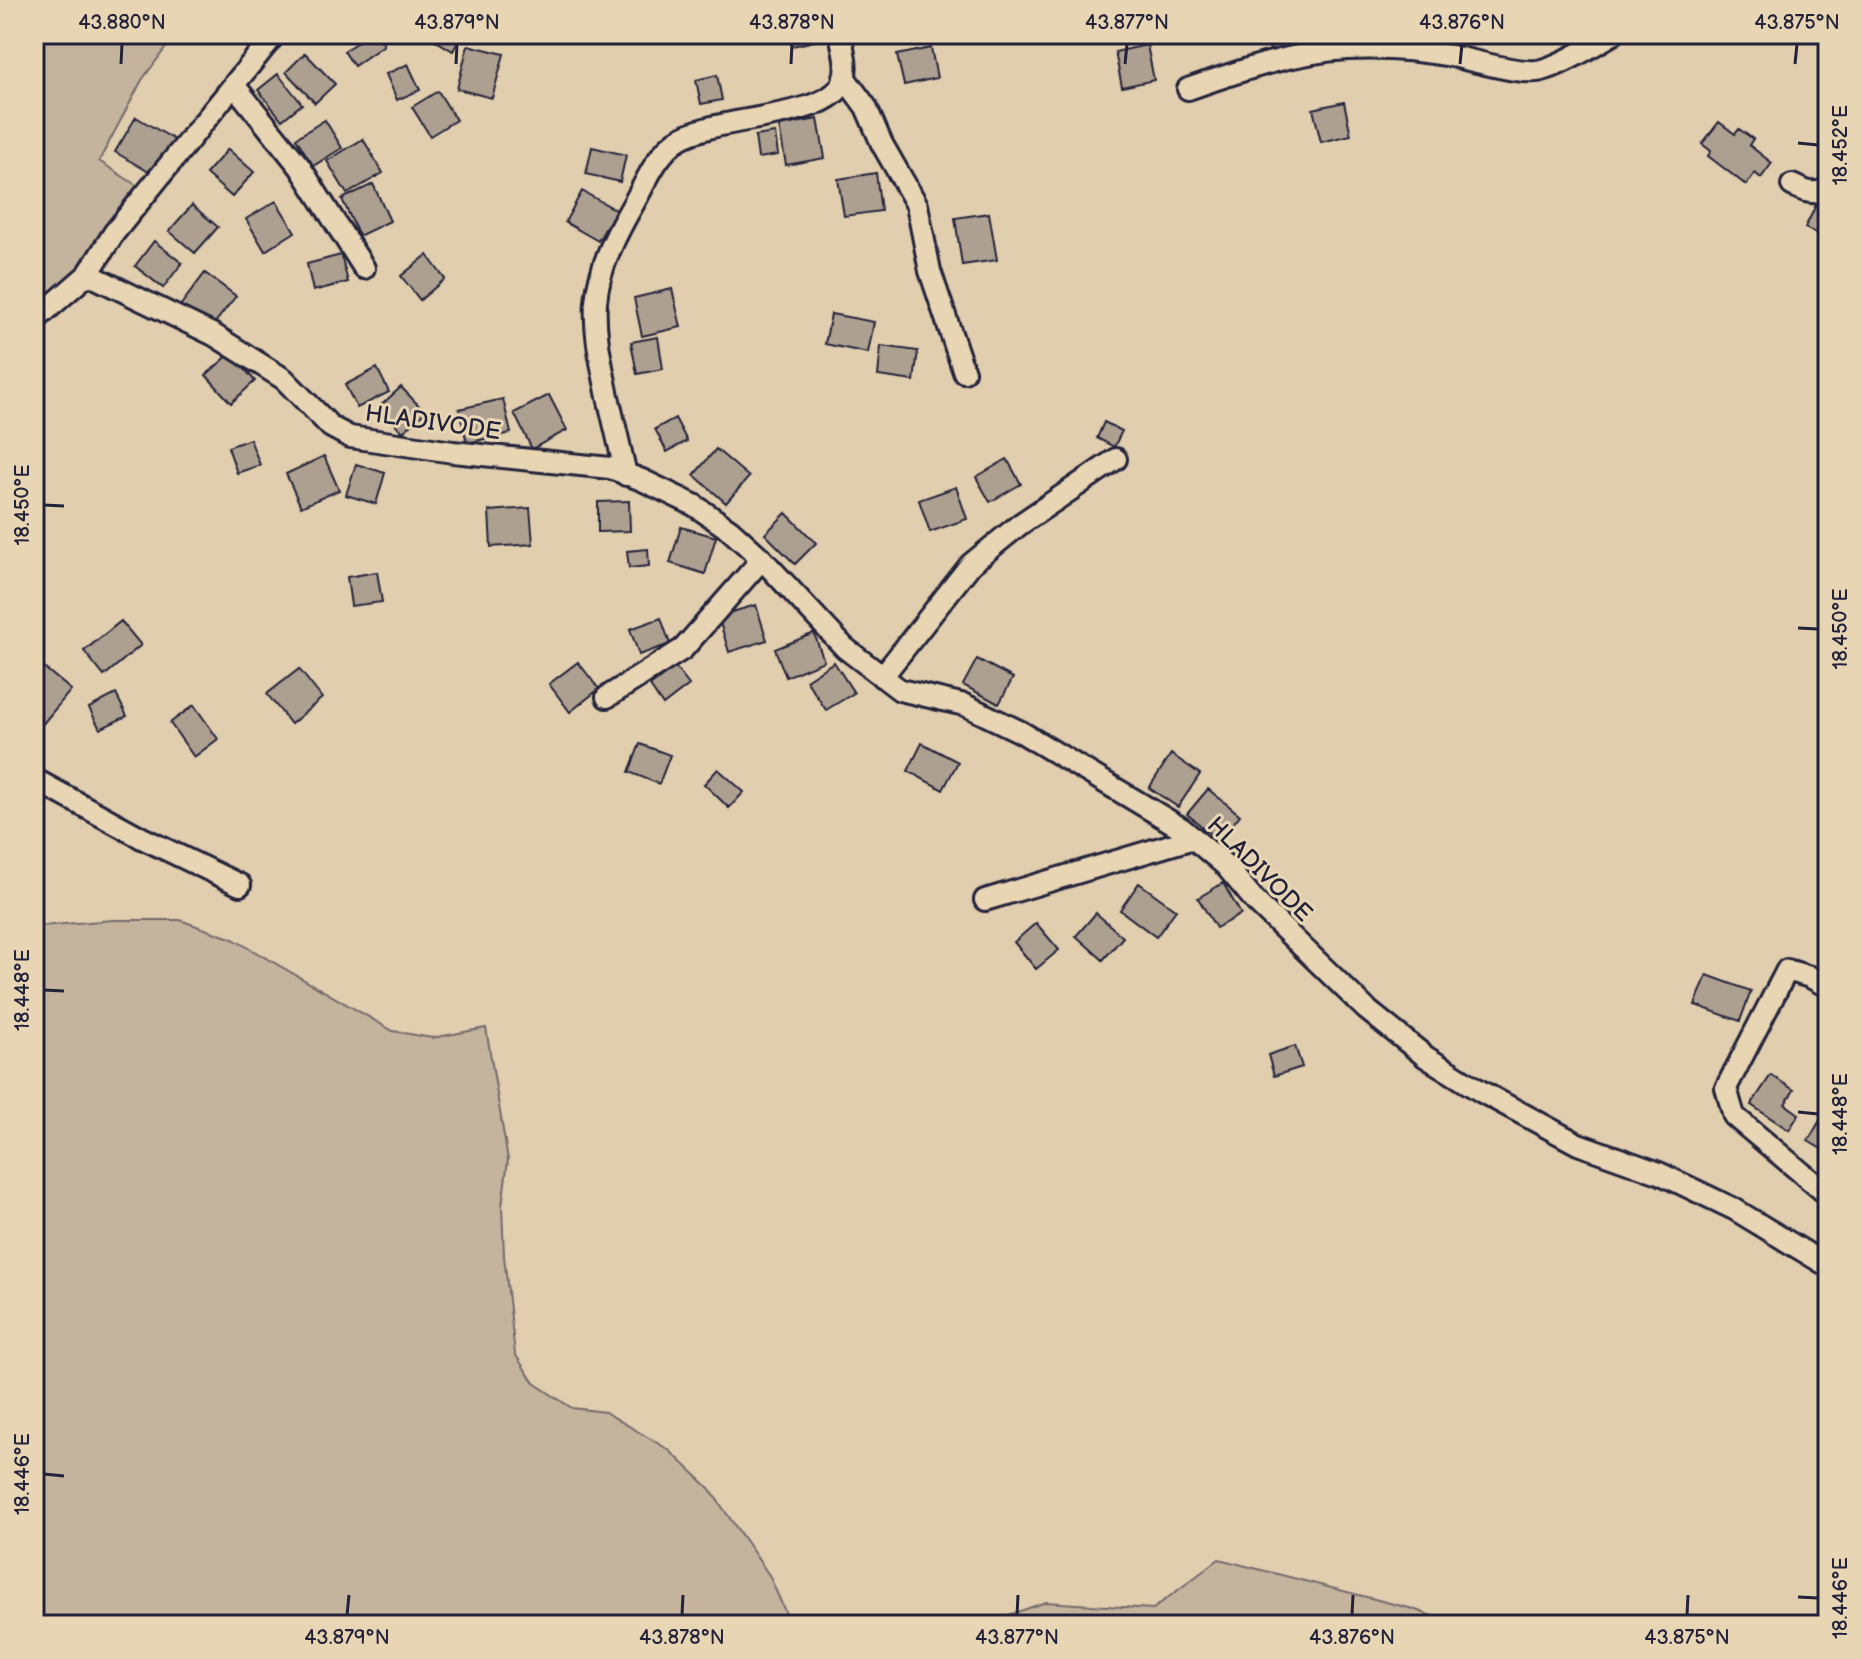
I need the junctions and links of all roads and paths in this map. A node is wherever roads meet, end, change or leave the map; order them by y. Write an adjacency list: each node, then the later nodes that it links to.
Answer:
1 (275, 34): 5 (street)
2 (840, 34): 4 (street)
3 (1613, 34): 6 (street)
4 (844, 77): 12 (street); 14 (street)
5 (234, 85): 9 (street); 10 (street)
6 (1188, 89)
7 (1792, 185): 8 (street)
8 (1828, 187)
9 (364, 268)
10 (88, 274): 11 (street); 14 (street, HLADIVODE)
11 (34, 321)
12 (964, 372)
13 (1116, 459): 16 (street)
14 (626, 475): 15 (street, HLADIVODE)
15 (762, 559): 16 (street, HLADIVODE); 17 (street)
16 (882, 677): 19 (street, HLADIVODE)
17 (607, 697)
18 (34, 779): 20 (street)
19 (1194, 838): 21 (street); 24 (street, HLADIVODE)
20 (240, 885)
21 (985, 900)
22 (1828, 987): 23 (street)
23 (1828, 1195)
24 (1828, 1266)

